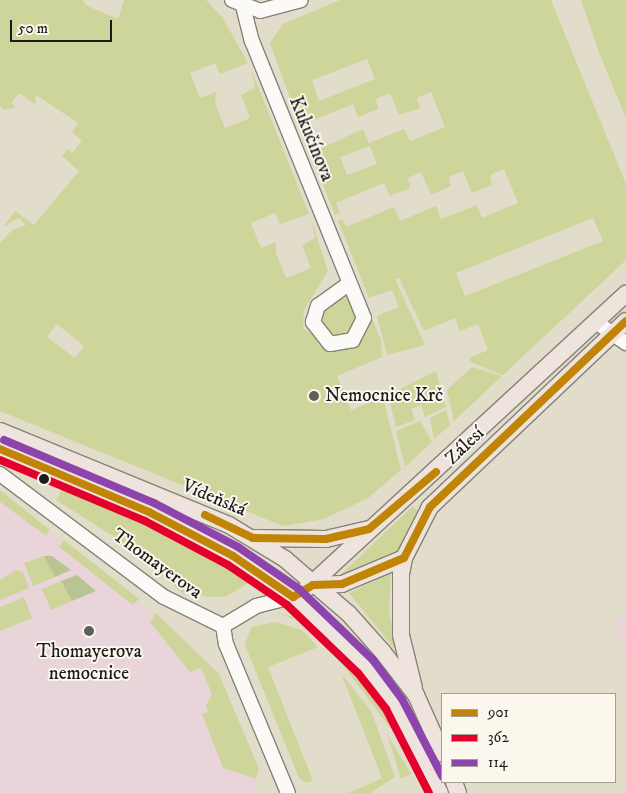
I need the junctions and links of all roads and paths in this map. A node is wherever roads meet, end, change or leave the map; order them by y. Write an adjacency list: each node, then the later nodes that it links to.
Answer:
1 (301, 0): 2 (street)
2 (237, 3): 3 (street, Kukučínova)
3 (350, 283)
4 (626, 294): 6 (main road, Zálesí)
5 (626, 321): 7 (main road, Zálesí)
6 (596, 322): 7 (street); 12 (main road, Zálesí)
7 (612, 334): 8 (street); 14 (main road, Zálesí)
8 (626, 343)
9 (0, 431): 13 (main road, Vídeňská)
10 (0, 449): 16 (main road)
11 (0, 474): 17 (street, Thomayerova)
12 (369, 529): 13 (main road); 15 (main road, Zálesí)
13 (254, 538): 15 (main road, Vídeňská)
14 (404, 558): 15 (main road); 18 (main road, Zálesí)
15 (313, 585): 16 (main road); 18 (main road, Vídeňská)
16 (293, 597): 17 (street); 21 (main road)
17 (223, 626): 20 (street)
18 (416, 695): 19 (main road, Vídeňská)
19 (441, 751)
20 (288, 793)
21 (440, 793)

